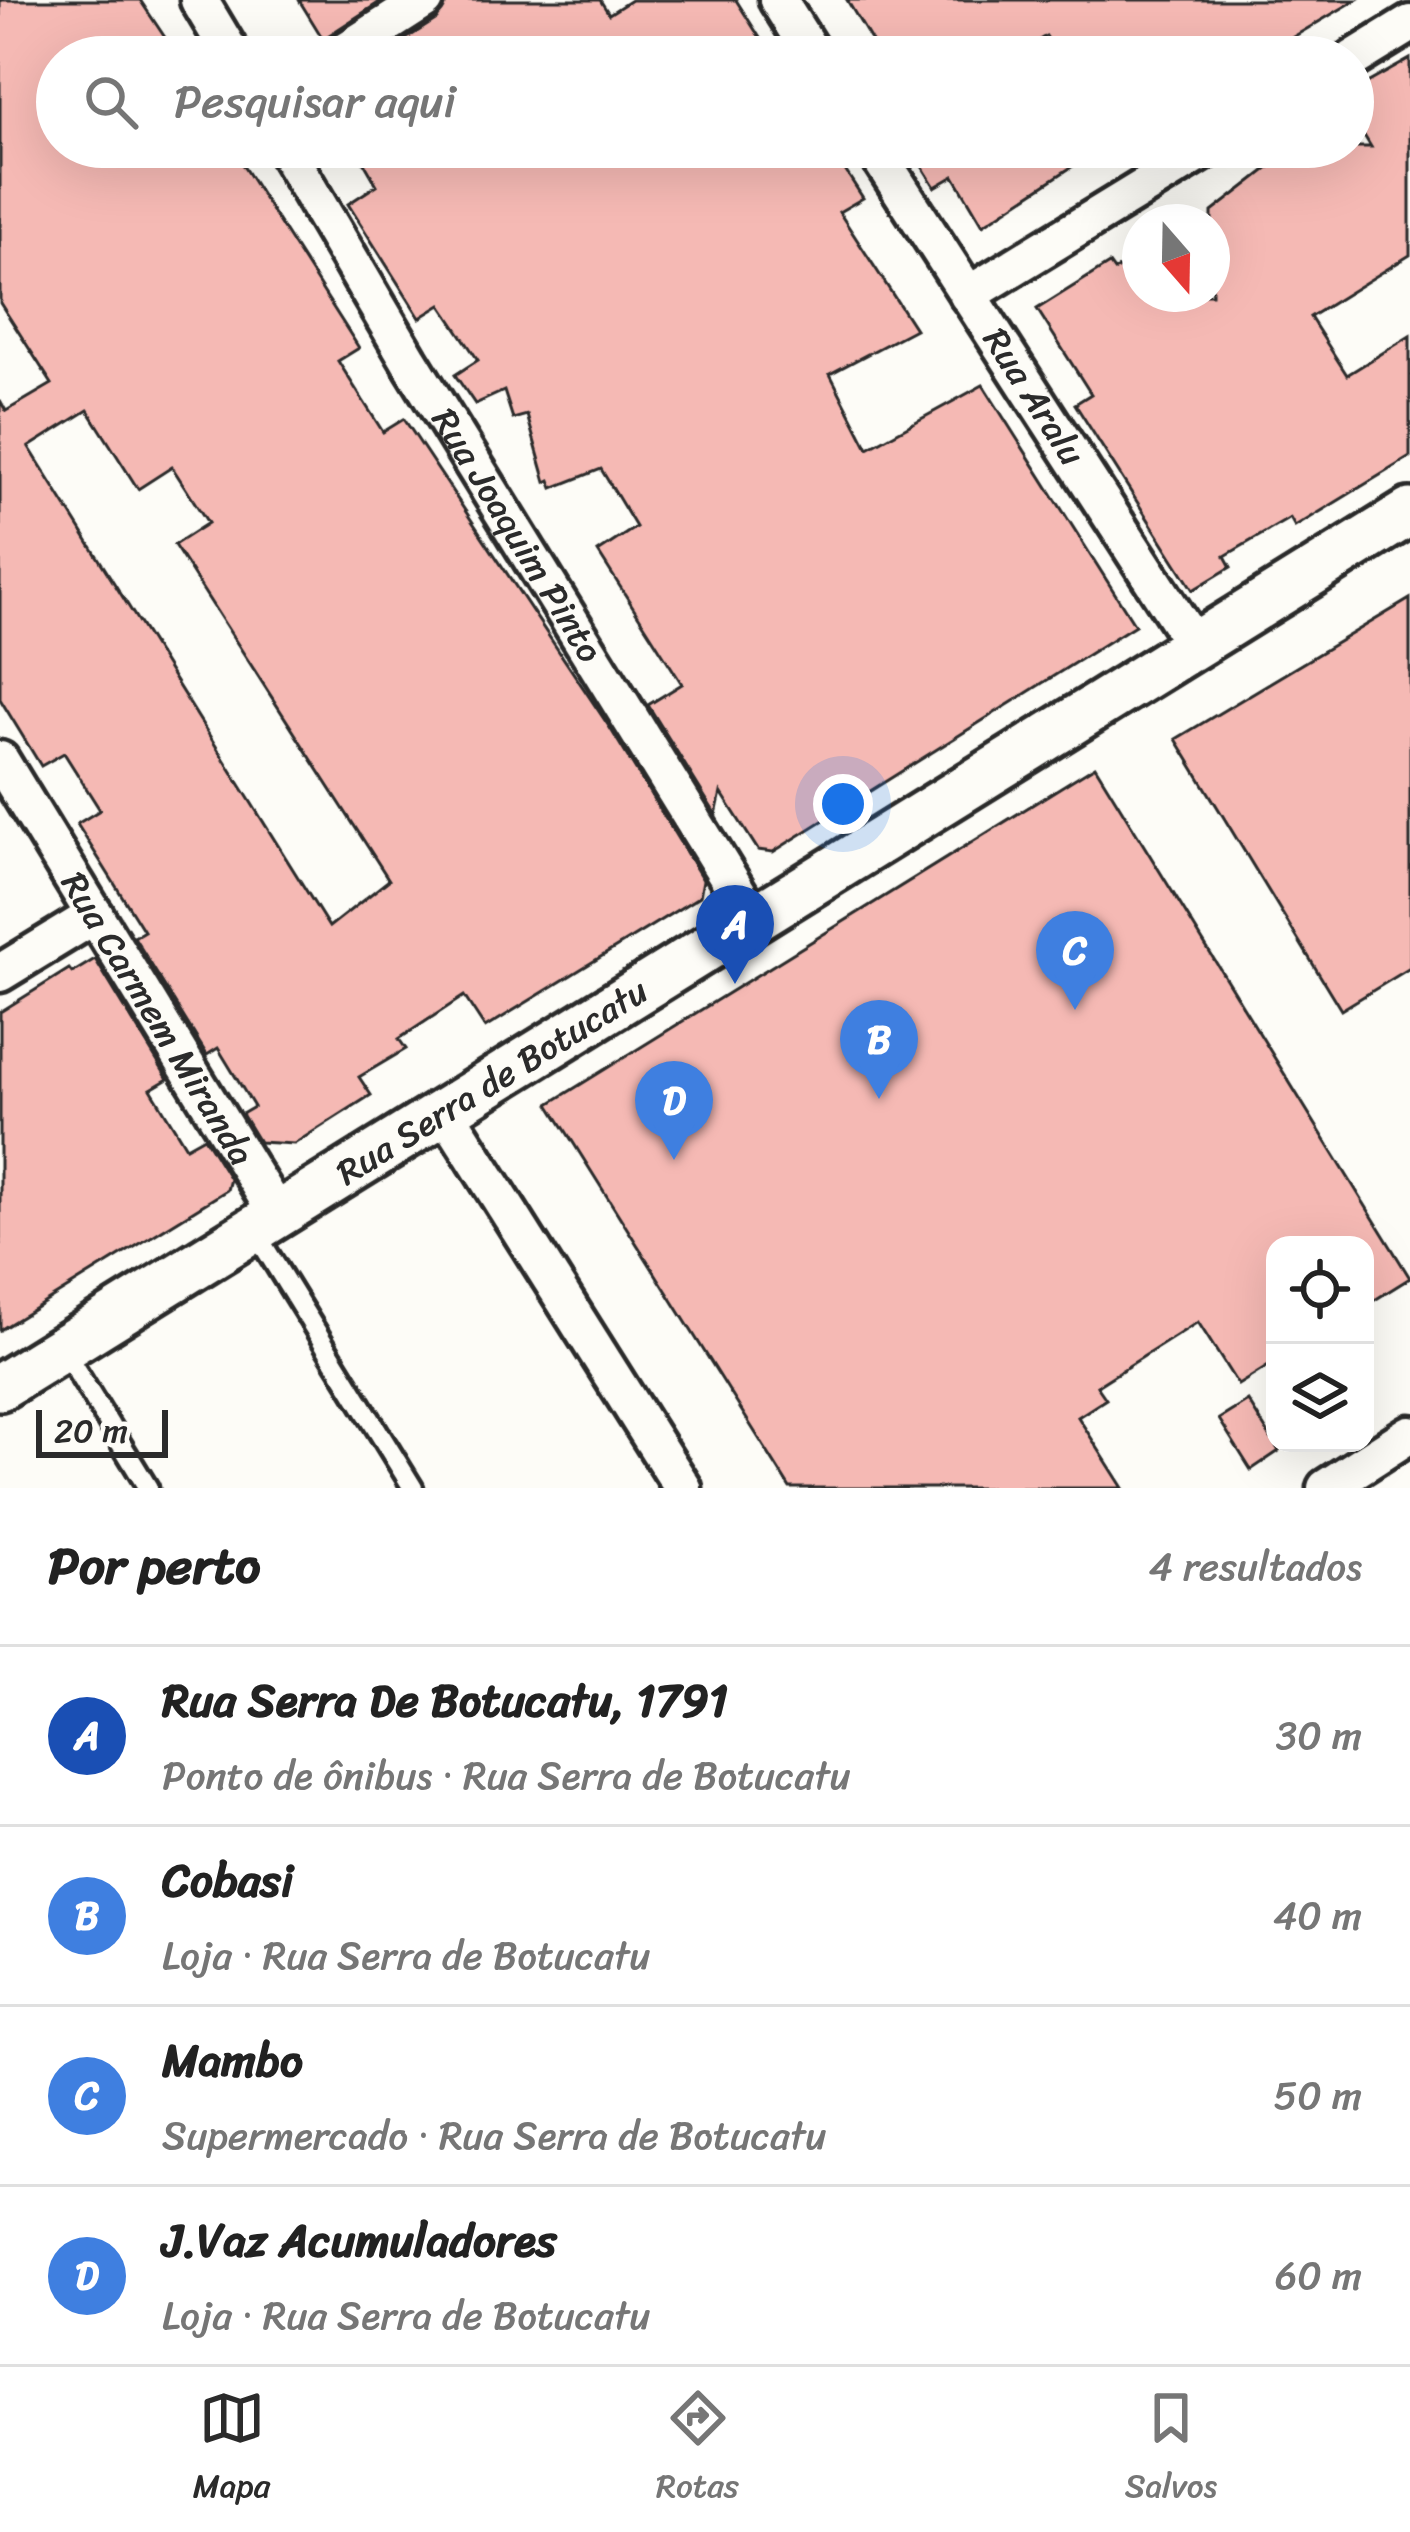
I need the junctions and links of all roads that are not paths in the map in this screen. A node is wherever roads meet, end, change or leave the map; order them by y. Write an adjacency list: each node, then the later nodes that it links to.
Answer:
1 (199, 0): 5 (street)
2 (425, 0): 6 (street)
3 (778, 0): 7 (street)
4 (1410, 24): 8 (street)
5 (220, 36)
6 (369, 36)
7 (801, 36)
8 (1374, 46)
9 (296, 168): 17 (street, Rua Joaquim Pinto)
10 (886, 168): 12 (street, Rua Aralu)
11 (1176, 168): 12 (street)
12 (968, 295): 14 (street, Rua Aralu)
13 (1410, 512): 14 (street, Rua Serra de Botucatu)
14 (1195, 646): 17 (street, Rua Serra de Botucatu)
15 (0, 760): 16 (street, Rua Carmem Miranda)
16 (95, 915): 18 (street); 20 (street, Rua Carmem Miranda)
17 (754, 920): 19 (street, Rua Serra de Botucatu)
18 (0, 973)
19 (445, 1111): 20 (street, Rua Serra de Botucatu); 26 (street)
20 (265, 1222): 21 (street, Rua Serra de Botucatu); 25 (lane)
21 (62, 1348): 22 (street, Rua Serra de Botucatu); 24 (lane)
22 (0, 1387)
23 (1410, 1434): 27 (street)
24 (148, 1488)
25 (413, 1488)
26 (683, 1488)
27 (1326, 1488)

